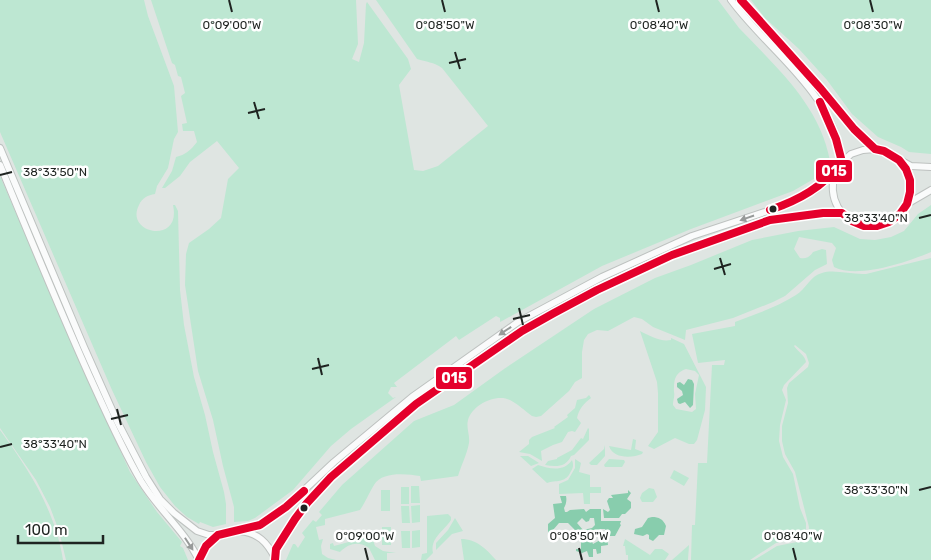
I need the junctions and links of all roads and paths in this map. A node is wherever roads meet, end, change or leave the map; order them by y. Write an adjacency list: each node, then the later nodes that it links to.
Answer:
1 (731, 0): 6 (main road)
2 (740, 0): 4 (main road)
3 (0, 148): 14 (main road)
4 (875, 149): 5 (main road); 6 (main road)
5 (899, 160): 8 (main road); 11 (main road)
6 (842, 162): 9 (main road)
7 (0, 165): 16 (main road, one-way to 16)
8 (931, 167)
9 (836, 172): 12 (main road); 13 (main road, one-way to 13)
10 (931, 190): 11 (main road)
11 (907, 204): 12 (main road)
12 (842, 213): 15 (main road)
13 (236, 530): 14 (main road); 15 (main road)
14 (218, 535): 16 (main road)
15 (275, 559)
16 (199, 560)

